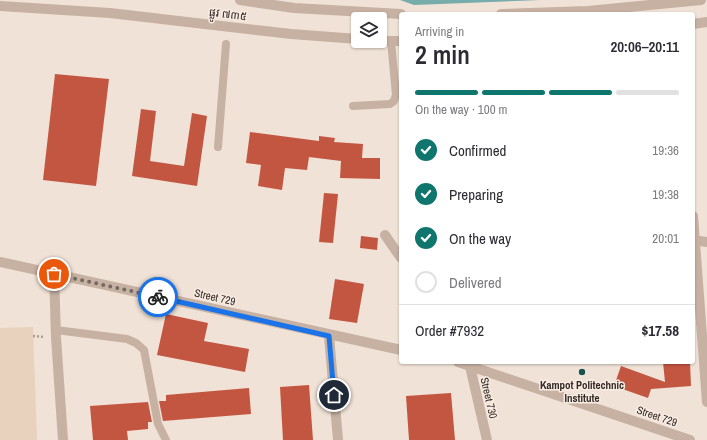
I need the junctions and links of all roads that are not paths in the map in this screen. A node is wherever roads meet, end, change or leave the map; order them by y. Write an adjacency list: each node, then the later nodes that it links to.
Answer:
1 (240, 0): 5 (street)
2 (701, 0): 4 (street)
3 (0, 6): 8 (street, ផ្លូវ ៧៣៥)
4 (559, 12)
5 (399, 14)
6 (707, 22): 7 (street)
7 (695, 24)
8 (351, 39)
9 (396, 41): 11 (lane)
10 (226, 44): 12 (lane)
11 (353, 106)
12 (218, 147)
13 (385, 234): 17 (street)
14 (695, 240): 15 (street)
15 (707, 242)
16 (695, 252): 25 (street)
17 (399, 255)
18 (0, 262): 19 (street, Street 729)
19 (54, 274): 20 (street); 21 (street, Street 729)
20 (56, 330): 26 (street); 27 (lane)
21 (329, 336): 22 (street, Street 729); 28 (street)
22 (399, 350)
23 (469, 364): 29 (street, Street 730)
24 (472, 364): 30 (street, Street 729)
25 (707, 402)
26 (63, 440)
27 (166, 440)
28 (338, 440)
29 (487, 440)
30 (690, 440)

